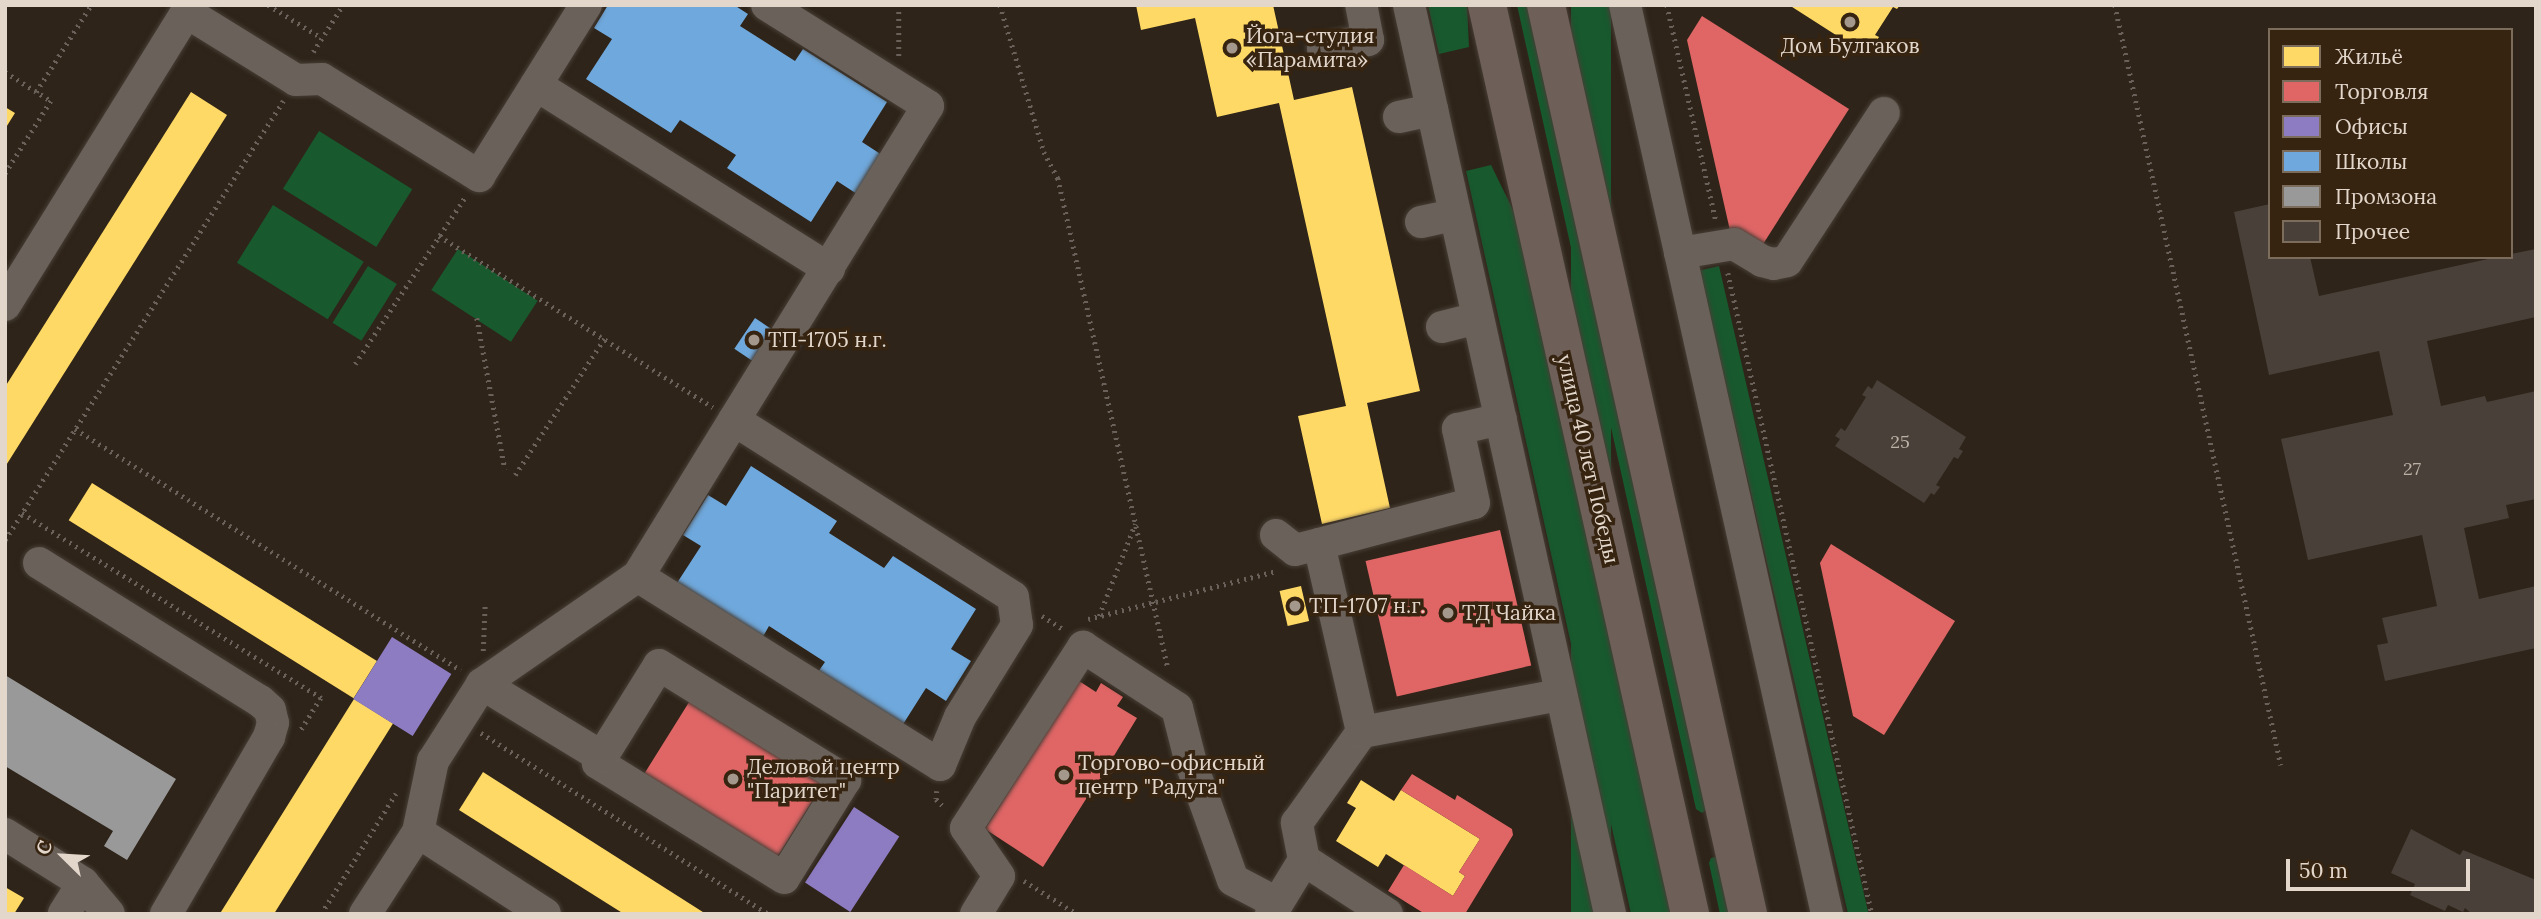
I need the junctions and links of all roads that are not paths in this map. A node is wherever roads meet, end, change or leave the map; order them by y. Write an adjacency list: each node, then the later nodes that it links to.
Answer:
1 (586, 5): 10 (street)
2 (767, 5): 17 (street)
3 (1361, 5): 9 (street)
4 (1409, 5): 11 (street)
5 (1487, 5): 34 (main road, улица 40 лет Победы)
6 (1546, 5): 31 (main road)
7 (1625, 5): 16 (street)
8 (188, 9): 10 (street); 18 (street)
9 (1323, 49)
10 (536, 85): 17 (street)
11 (1432, 110): 13 (street); 14 (street)
12 (1884, 113): 16 (street)
13 (1399, 117)
14 (1455, 215): 15 (street); 19 (street)
15 (1421, 222)
16 (1680, 253): 48 (street)
17 (829, 269): 22 (street)
18 (5, 305)
19 (1478, 318): 20 (street); 21 (street)
20 (1441, 327)
21 (1500, 419): 24 (street); 28 (street)
22 (734, 420): 26 (street); 26 (street)
23 (1276, 535): 24 (street)
24 (1319, 544): 29 (street)
25 (40, 563): 40 (street)
26 (638, 576): 27 (street)
27 (476, 680): 30 (street); 32 (street)
28 (1560, 695): 29 (street); 45 (street)
29 (1362, 732): 35 (street)
30 (602, 758): 30 (street)
31 (1728, 823): 34 (main road); 47 (main road)
32 (418, 832): 41 (street); 42 (street)
33 (5, 834): 36 (street)
34 (1672, 835): 46 (main road, улица 40 лет Победы)
35 (1304, 860): 37 (street); 44 (street)
36 (83, 883): 38 (street); 39 (street)
37 (1274, 908): 43 (street)
38 (64, 914)
39 (109, 914)
40 (166, 914)
41 (365, 914)
42 (545, 914)
43 (976, 914)
44 (1387, 914)
45 (1610, 914)
46 (1690, 914)
47 (1748, 914)
48 (1828, 914)

